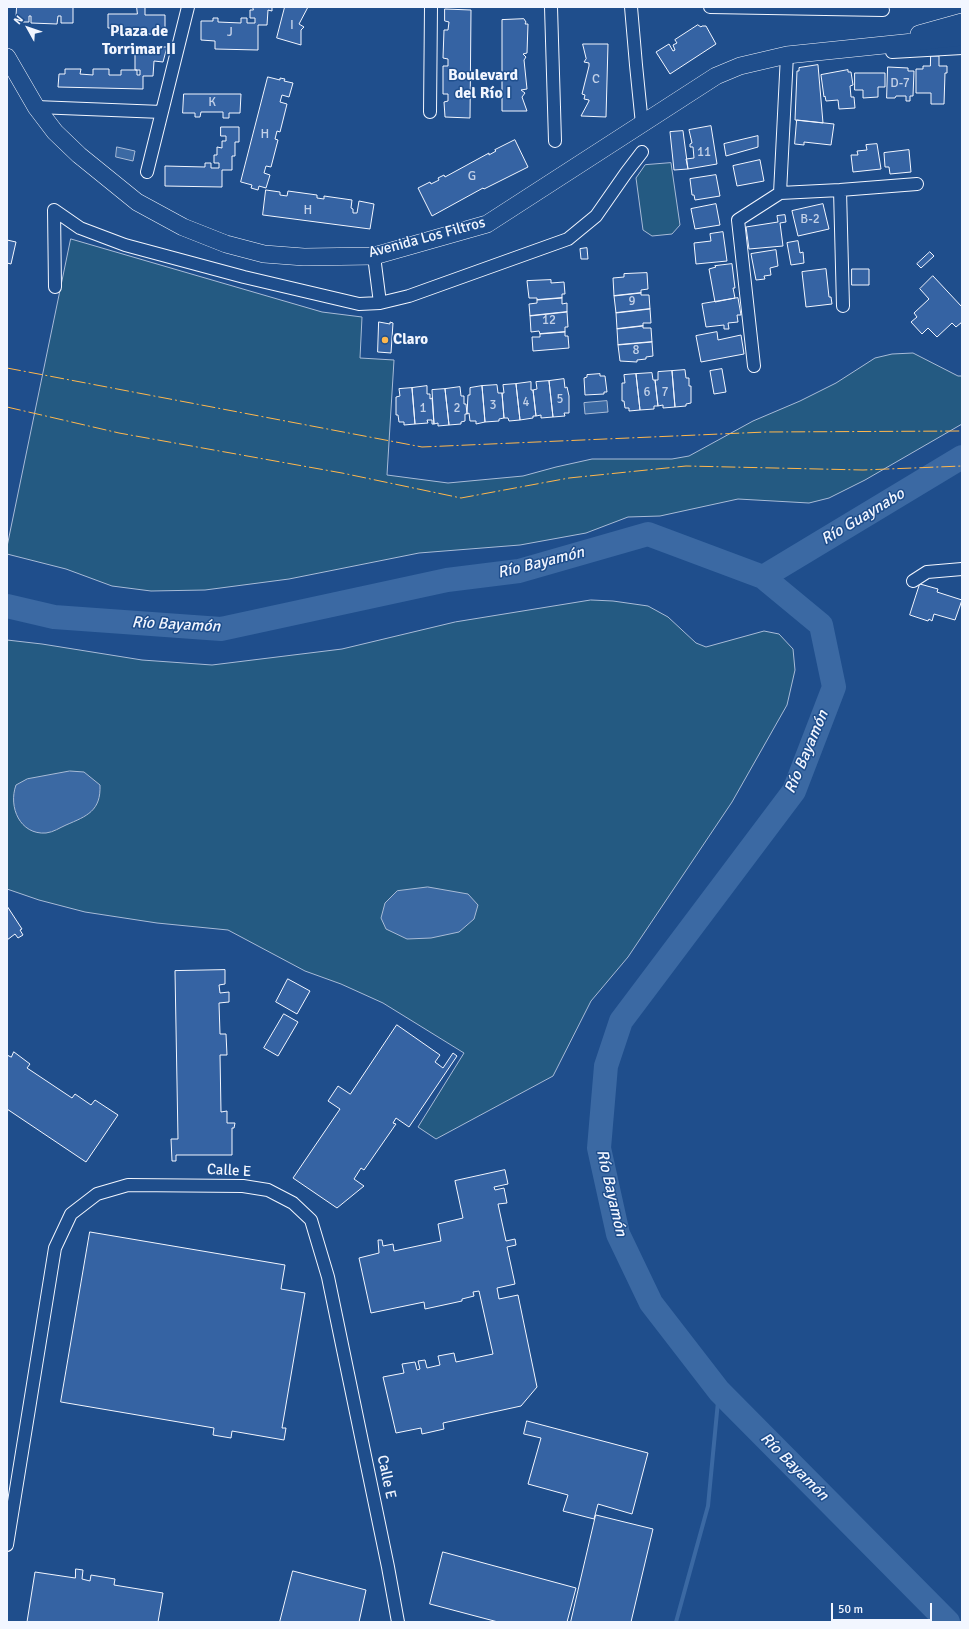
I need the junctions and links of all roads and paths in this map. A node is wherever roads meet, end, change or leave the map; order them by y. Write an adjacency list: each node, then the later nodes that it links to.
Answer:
1 (188, 7): 14 (street)
2 (431, 7): 15 (street)
3 (551, 7): 17 (street)
4 (631, 7): 16 (street)
5 (710, 7): 6 (street)
6 (883, 10)
7 (962, 22): 9 (main road, Avenida Los Filtros)
8 (962, 37): 9 (main road, Avenida Los Filtros)
9 (879, 46): 10 (street); 11 (main road, Avenida Los Filtros)
10 (962, 48)
11 (787, 55): 16 (main road, Avenida Los Filtros); 22 (street)
12 (7, 57): 13 (main road, Avenida Los Filtros)
13 (36, 107): 14 (street); 23 (main road, Avenida Los Filtros)
14 (162, 112): 19 (street)
15 (430, 112)
16 (642, 124): 23 (main road, Avenida Los Filtros)
17 (555, 141)
18 (642, 152): 25 (street)
19 (147, 172)
20 (917, 184): 21 (street)
21 (840, 190): 22 (street); 26 (street)
22 (780, 193): 27 (street)
23 (374, 256): 25 (street)
24 (55, 287): 25 (street)
25 (380, 303)
26 (843, 306)
27 (754, 366)
28 (962, 569): 29 (street)
29 (914, 581)
30 (7, 1546): 31 (street, Calle E)
31 (398, 1622)

